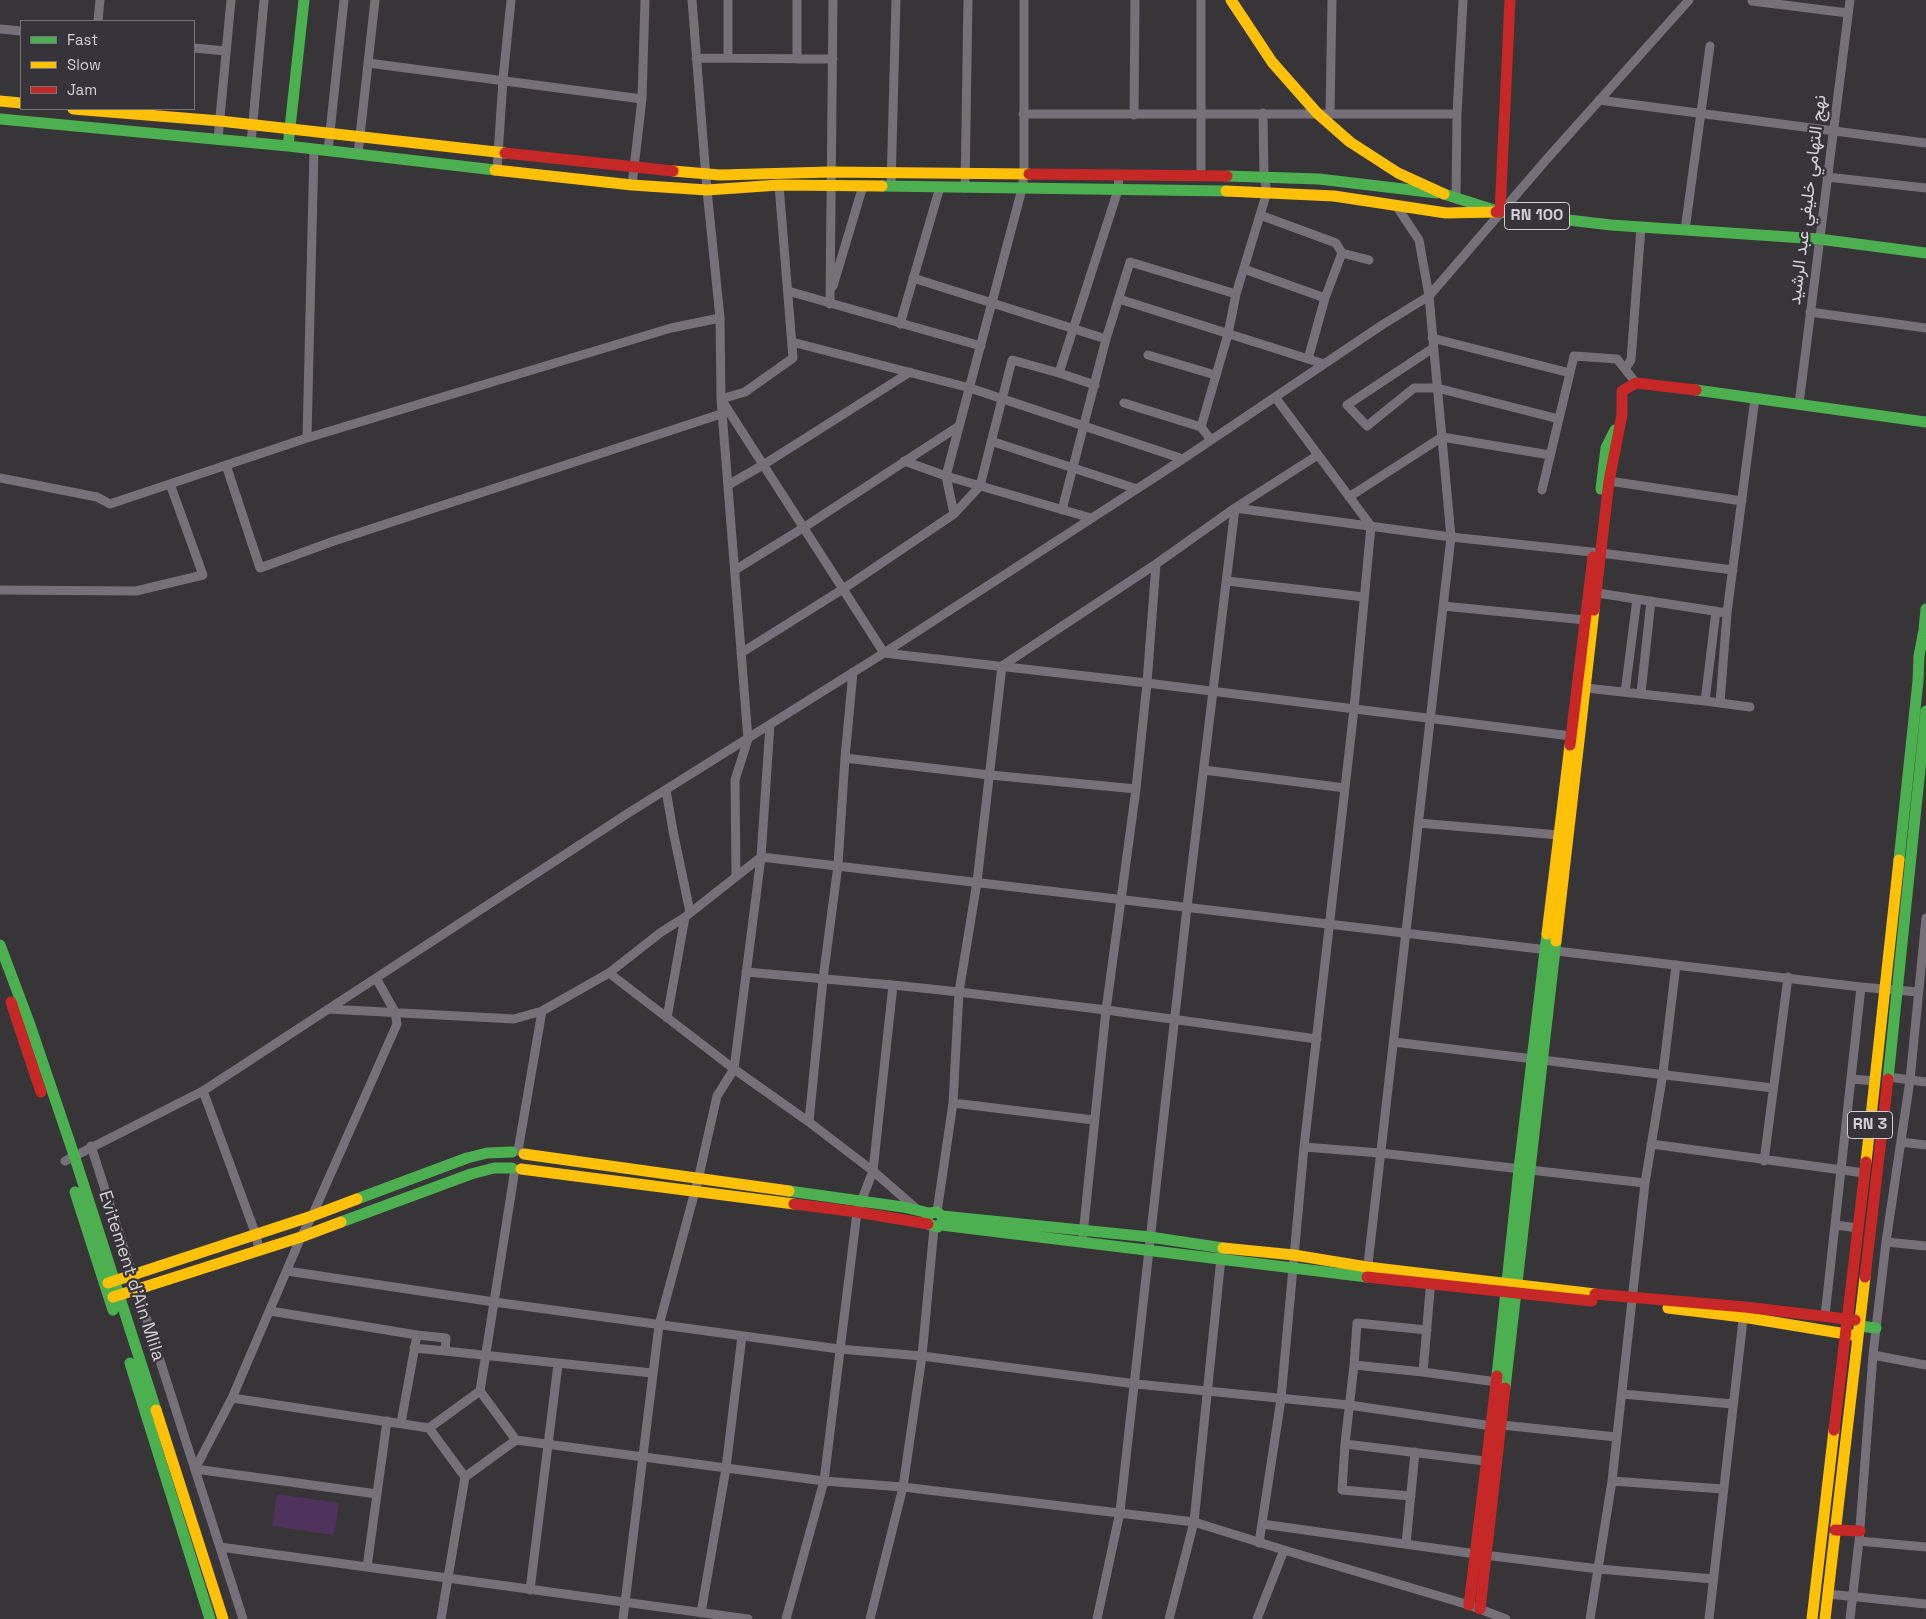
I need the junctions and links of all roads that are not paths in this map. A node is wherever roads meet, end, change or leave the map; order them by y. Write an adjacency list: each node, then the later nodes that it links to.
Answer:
1 (100, 0): 26 (street)
2 (231, 0): 31 (street)
3 (264, 0): 53 (street)
4 (304, 0): 55 (main road)
5 (344, 0): 57 (street)
6 (375, 0): 36 (street)
7 (511, 0): 37 (street)
8 (646, 0): 38 (street)
9 (692, 0): 32 (street)
10 (728, 0): 33 (street)
11 (797, 0): 34 (street)
12 (833, 0): 35 (street)
13 (896, 0): 70 (street)
14 (968, 0): 71 (street)
15 (1024, 0): 45 (street)
16 (1135, 0): 50 (street)
17 (1201, 0): 46 (street)
18 (1231, 0): 43 (main road, RN 100)
19 (1332, 0): 44 (street)
20 (1463, 0): 48 (street)
21 (1510, 0): 93 (main road)
22 (1689, 0): 39 (street)
23 (1850, 0): 25 (street, نهج التهامي خليفي عبد الرشيد)
24 (1752, 1): 25 (street)
25 (1848, 13): 56 (street, نهج التهامي خليفي عبد الرشيد)
26 (98, 20)
27 (0, 29): 28 (street)
28 (20, 32)
29 (1710, 46): 49 (street)
30 (195, 48): 31 (street)
31 (226, 51): 52 (street)
32 (696, 58): 33 (street); 72 (street)
33 (728, 58): 34 (street)
34 (797, 59): 35 (street)
35 (833, 59): 69 (street)
36 (368, 63): 37 (street); 58 (street)
37 (503, 79): 38 (street); 65 (street)
38 (642, 98): 67 (street)
39 (1599, 100): 49 (street); 93 (street)
40 (0, 101): 41 (main road)
41 (20, 103)
42 (89, 110): 52 (main road); 54 (street)
43 (1317, 113): 44 (street); 47 (street); 90 (main road, RN 100)
44 (1330, 113): 48 (street)
45 (1022, 114): 50 (street); 73 (street)
46 (1202, 114): 47 (street); 50 (street); 75 (street)
47 (1263, 114): 76 (street)
48 (1457, 114): 91 (street)
49 (1700, 114): 56 (street); 96 (street)
50 (1134, 115)
51 (0, 119): 54 (main road)
52 (220, 121): 53 (main road); 59 (street)
53 (253, 125): 55 (main road); 60 (street)
54 (87, 128): 59 (main road)
55 (290, 128): 57 (main road); 62 (main road)
56 (1833, 131): 61 (street); 77 (street, نهج التهامي خليفي عبد الرشيد)
57 (330, 133): 58 (main road); 64 (street)
58 (360, 136): 65 (main road); 66 (street)
59 (218, 139): 60 (main road)
60 (251, 143): 62 (main road)
61 (1926, 144)
62 (288, 146): 63 (main road)
63 (314, 149): 64 (main road); 147 (street)
64 (328, 151): 66 (main road)
65 (498, 152): 67 (main road); 68 (street)
66 (358, 154): 68 (main road)
67 (634, 168): 72 (main road); 78 (street)
68 (497, 170): 78 (main road)
69 (830, 172): 70 (main road); 72 (main road); 80 (street)
70 (892, 172): 71 (main road); 82 (street)
71 (965, 173): 73 (main road); 84 (street)
72 (706, 174): 87 (street)
73 (1024, 174): 74 (main road); 85 (street)
74 (1119, 175): 75 (main road); 88 (street)
75 (1201, 176): 76 (main road)
76 (1264, 176): 89 (street); 90 (main road)
77 (1827, 177): 86 (street); 97 (street, نهج التهامي خليفي عبد الرشيد)
78 (632, 185): 87 (main road)
79 (779, 185): 80 (main road); 87 (main road); 103 (street)
80 (830, 186): 81 (main road); 108 (street)
81 (863, 186): 82 (main road); 108 (street)
82 (891, 186): 83 (main road)
83 (940, 187): 84 (main road); 102 (street)
84 (965, 188): 85 (main road)
85 (1022, 188): 88 (main road); 109 (street)
86 (1926, 188)
87 (707, 190): 111 (street)
88 (1118, 190): 89 (main road); 113 (street)
89 (1267, 192): 92 (main road); 94 (street)
90 (1443, 194): 91 (main road, RN 100)
91 (1456, 198): 93 (main road, RN 100)
92 (1397, 206): 93 (main road); 105 (street)
93 (1500, 212): 95 (main road, RN 100); 105 (street)
94 (1260, 214): 98 (street); 101 (street)
95 (1642, 227): 96 (main road, RN 100); 124 (street)
96 (1685, 230): 97 (main road, RN 100)
97 (1819, 239): 99 (main road, RN 100); 110 (street, نهج التهامي خليفي عبد الرشيد)
98 (1342, 252): 100 (street); 106 (street)
99 (1926, 252)
100 (1369, 260)
101 (1244, 270): 104 (street); 106 (street)
102 (913, 278): 109 (street); 112 (street)
103 (788, 291): 108 (street); 118 (street)
104 (1236, 294): 107 (street); 115 (street)
105 (1428, 296): 116 (street); 123 (street)
106 (1325, 298): 122 (street)
107 (1119, 299): 115 (street); 117 (street)
108 (830, 300): 112 (street)
109 (992, 302): 113 (street); 119 (street)
110 (1810, 312): 114 (street); 138 (street, نهج التهامي خليفي عبد الرشيد)
111 (720, 318): 135 (street); 147 (street)
112 (900, 324): 119 (street)
113 (1074, 328): 117 (street); 126 (street)
114 (1926, 328)
115 (1228, 334): 122 (street); 128 (street)
116 (1432, 338): 120 (street); 127 (street)
117 (1106, 339): 130 (street)
118 (792, 342): 125 (street); 135 (street)
119 (981, 346): 131 (street)
120 (1434, 348): 132 (street); 132 (street)
121 (1148, 355): 128 (street)
122 (1308, 359): 123 (street)
123 (1324, 364): 133 (street)
124 (1625, 369): 127 (street); 129 (street)
125 (910, 372): 131 (street); 155 (street)
126 (1059, 373): 130 (street); 136 (street)
127 (1570, 373): 141 (street)
128 (1215, 375): 145 (street)
129 (1636, 383): 134 (main road); 140 (main road)
130 (1095, 385): 144 (street)
131 (970, 388): 136 (street); 143 (street)
132 (1437, 388): 141 (street); 146 (street)
133 (1276, 397): 149 (street); 150 (street)
134 (1755, 398): 138 (main road); 166 (street)
135 (721, 399): 139 (street)
136 (1002, 399): 144 (street); 148 (street)
137 (1124, 403): 145 (street)
138 (1799, 404): 142 (main road)
139 (726, 413): 154 (street); 155 (street); 161 (street)
140 (1622, 415): 159 (main road); 174 (main road)
141 (1559, 418): 151 (street)
142 (1926, 422)
143 (960, 426): 153 (street); 157 (street)
144 (1085, 426): 152 (street); 156 (street)
145 (1201, 427): 149 (street)
146 (1442, 437): 151 (street); 165 (street); 173 (street)
147 (307, 438): 154 (street)
148 (991, 440): 156 (street); 162 (street)
149 (1211, 440): 152 (street)
150 (1318, 455): 165 (street); 167 (street)
151 (1550, 455): 164 (street)
152 (1184, 459): 163 (street)
153 (904, 461): 157 (street); 172 (street)
154 (226, 465): 160 (street)
155 (763, 465): 161 (street); 172 (street)
156 (1074, 467): 163 (street); 168 (street)
157 (946, 476): 162 (street); 169 (street)
158 (0, 478): 160 (street)
159 (1609, 481): 166 (street); 174 (main road)
160 (170, 484): 179 (street)
161 (728, 485): 176 (street)
162 (980, 486): 168 (street); 169 (street)
163 (1137, 489): 170 (street)
164 (1542, 490)
165 (1349, 497): 171 (street)
166 (1742, 501): 177 (street)
167 (1235, 508): 171 (street); 175 (street); 178 (street)
168 (1062, 510): 170 (street)
169 (954, 514): 180 (street)
170 (1091, 518): 193 (street)
171 (1371, 526): 173 (street); 182 (street)
172 (804, 528): 176 (street); 180 (street)
173 (1451, 537): 174 (street); 185 (street)
174 (1597, 553): 177 (street); 181 (main road)
175 (1156, 564): 195 (street); 197 (street)
176 (734, 570): 192 (street)
177 (1733, 570): 188 (street)
178 (1227, 582): 182 (street); 199 (street)
179 (0, 590)
180 (843, 590): 192 (street); 193 (street)
181 (1592, 592): 183 (street); 189 (main road); 198 (main road)
182 (1364, 597): 205 (street)
183 (1637, 598): 184 (street); 200 (street)
184 (1651, 601): 187 (street); 201 (street)
185 (1443, 606): 189 (street); 207 (street)
186 (1926, 609): 190 (main road, RN 3)
187 (1716, 611): 188 (street); 202 (street)
188 (1728, 612): 203 (street)
189 (1585, 620): 209 (main road)
190 (1924, 630): 191 (main road, RN 3); 194 (main road, RN 3)
191 (1926, 645)
192 (741, 653): 210 (street)
193 (884, 653): 195 (street); 196 (street)
194 (1922, 656): 241 (main road, RN 3)
195 (1002, 666): 197 (street); 213 (street)
196 (853, 672): 208 (street); 211 (street)
197 (1147, 683): 199 (street); 215 (street)
198 (1586, 688): 200 (street); 230 (main road)
199 (1214, 692): 205 (street); 212 (street)
200 (1625, 692): 201 (street)
201 (1641, 693): 202 (street)
202 (1706, 701): 203 (street)
203 (1720, 703): 204 (street)
204 (1750, 707)
205 (1354, 709): 207 (street); 214 (street)
206 (1926, 711): 241 (main road, RN 3)
207 (1430, 718): 209 (street); 217 (street)
208 (770, 725): 210 (street); 219 (street)
209 (1571, 736): 218 (main road)
210 (748, 739): 216 (street); 221 (street)
211 (845, 758): 213 (street); 220 (street)
212 (1204, 770): 214 (street); 224 (street)
213 (990, 775): 215 (street); 222 (street)
214 (1345, 788): 227 (street)
215 (1136, 789): 223 (street)
216 (666, 790): 225 (street); 237 (street)
217 (1418, 823): 218 (street); 228 (street)
218 (1558, 835): 230 (main road)
219 (761, 857): 220 (street); 221 (street); 235 (street)
220 (838, 865): 222 (street); 238 (street)
221 (736, 876): 225 (street)
222 (977, 882): 223 (street); 242 (street)
223 (1122, 898): 224 (street); 245 (street)
224 (1187, 908): 227 (street); 249 (street)
225 (688, 914): 234 (street); 248 (street)
226 (1926, 918): 231 (street)
227 (1330, 924): 228 (street); 250 (street)
228 (1405, 934): 230 (street); 251 (street)
229 (0, 945): 272 (main road, Evitement d'Ain Mlila)
230 (1550, 950): 232 (street); 252 (main road)
231 (1924, 954): 243 (street)
232 (1676, 965): 236 (street); 254 (street)
233 (0, 972): 272 (main road, Evitement d'Ain Mlila)
234 (609, 972): 246 (street); 248 (street)
235 (746, 972): 238 (street); 253 (street)
236 (1788, 977): 240 (street); 260 (street)
237 (376, 978): 244 (street); 247 (street)
238 (823, 979): 239 (street); 264 (street)
239 (894, 985): 242 (street); 277 (street)
240 (1861, 987): 241 (street); 256 (street)
241 (1892, 990): 243 (street); 255 (main road, RN 3); 257 (main road, RN 3)
242 (959, 992): 245 (street); 262 (street)
243 (1918, 992): 258 (street)
244 (328, 1009): 247 (street); 261 (street)
245 (1106, 1010): 249 (street); 263 (street)
246 (542, 1011): 247 (street); 270 (street)
247 (395, 1012): 284 (street)
248 (668, 1018): 253 (street)
249 (1174, 1020): 250 (street); 291 (street)
250 (1317, 1039): 269 (street)
251 (1394, 1042): 252 (street); 271 (street)
252 (1538, 1059): 254 (street); 275 (main road); 276 (main road)
253 (734, 1069): 264 (street); 280 (street)
254 (1663, 1073): 260 (street); 266 (street)
255 (1888, 1077): 258 (street); 315 (main road, RN 3)
256 (1851, 1079): 257 (street); 278 (street)
257 (1875, 1080): 279 (main road, RN 3)
258 (1910, 1080): 259 (street); 265 (street)
259 (1926, 1082)
260 (1773, 1088): 273 (street)
261 (203, 1091): 268 (street); 289 (street)
262 (953, 1103): 263 (street); 285 (street)
263 (1094, 1120): 288 (street)
264 (809, 1122): 277 (street)
265 (1901, 1142): 267 (street); 292 (street)
266 (1651, 1144): 273 (street); 281 (street)
267 (1926, 1145)
268 (91, 1146): 272 (street); 302 (street)
269 (1304, 1147): 271 (street); 298 (street)
270 (518, 1153): 274 (main road); 274 (main road); 280 (main road); 284 (main road)
271 (1380, 1153): 275 (street); 301 (street)
272 (69, 1158): 304 (main road, Evitement d'Ain Mlila)
273 (1764, 1161): 278 (street)
274 (516, 1169): 282 (main road); 290 (main road); 309 (street)
275 (1519, 1169): 276 (street); 305 (main road)
276 (1531, 1169): 281 (street); 305 (main road)
277 (873, 1171): 283 (street); 285 (street)
278 (1842, 1171): 279 (street); 286 (street)
279 (1864, 1173): 287 (main road, RN 3)
280 (698, 1180): 282 (street); 283 (main road)
281 (1645, 1183): 308 (street)
282 (694, 1192): 283 (main road); 314 (street)
283 (858, 1207): 285 (main road); 322 (street)
284 (312, 1216): 289 (main road); 290 (street)
285 (933, 1218): 288 (main road); 293 (main road); 326 (street)
286 (1835, 1225): 287 (street); 312 (street)
287 (1858, 1228): 313 (main road, RN 3)
288 (1083, 1231): 291 (main road); 293 (street)
289 (256, 1235): 295 (street); 302 (main road)
290 (301, 1237): 295 (main road); 300 (street)
291 (1150, 1237): 296 (street); 297 (main road)
292 (1886, 1242): 294 (street); 316 (street)
293 (1082, 1243): 296 (main road)
294 (1926, 1246)
295 (259, 1250): 306 (main road)
296 (1148, 1252): 297 (main road); 333 (street)
297 (1222, 1254): 298 (main road); 299 (main road); 335 (street)
298 (1294, 1255): 299 (street); 301 (main road)
299 (1294, 1269): 301 (main road); 338 (street)
300 (287, 1271): 309 (street); 310 (street)
301 (1367, 1272): 303 (main road)
302 (132, 1276): 304 (main road); 306 (street)
303 (1431, 1279): 305 (main road); 317 (street)
304 (109, 1283): 307 (main road, Evitement d'Ain Mlila)
305 (1511, 1289): 308 (main road); 332 (main road); 343 (main road)
306 (137, 1290): 307 (main road); 353 (street)
307 (114, 1297): 384 (main road, Evitement d'Ain Mlila); 385 (main road, Evitement d'Ain Mlila)
308 (1632, 1301): 311 (main road); 336 (street)
309 (494, 1302): 314 (street); 325 (street)
310 (270, 1311): 319 (street); 337 (street)
311 (1744, 1312): 312 (main road); 318 (main road); 339 (street)
312 (1825, 1316): 313 (main road)
313 (1846, 1319): 315 (main road); 318 (main road, RN 3)
314 (659, 1325): 320 (street); 331 (street)
315 (1859, 1327): 316 (main road); 318 (main road); 364 (main road, RN 3)
316 (1876, 1328): 324 (street)
317 (1427, 1330): 328 (street); 330 (street)
318 (1845, 1334): 398 (main road, RN 3)
319 (417, 1335): 321 (street); 323 (street)
320 (742, 1336): 322 (street); 352 (street)
321 (414, 1348): 323 (street); 342 (street)
322 (839, 1350): 326 (street); 355 (street)
323 (445, 1351): 325 (street)
324 (1873, 1355): 329 (street); 365 (street)
325 (486, 1356): 327 (street); 334 (street)
326 (922, 1356): 333 (street); 357 (street)
327 (558, 1364): 331 (street); 347 (street)
328 (1354, 1365): 330 (street); 340 (street)
329 (1926, 1365)
330 (1423, 1372): 332 (street)
331 (652, 1373): 350 (street)
332 (1497, 1382): 343 (main road)
333 (1136, 1384): 335 (street); 361 (street)
334 (480, 1391): 344 (street); 346 (street)
335 (1207, 1391): 338 (street); 362 (street)
336 (1622, 1394): 339 (street); 345 (street)
337 (232, 1398): 341 (street); 353 (street)
338 (1281, 1398): 340 (street); 363 (street)
339 (1733, 1404): 358 (street)
340 (1349, 1405): 343 (street); 348 (street)
341 (387, 1421): 342 (street); 359 (street)
342 (400, 1423): 344 (street)
343 (1497, 1425): 345 (street); 351 (main road)
344 (430, 1428): 354 (street)
345 (1616, 1437): 356 (street)
346 (516, 1440): 347 (street); 354 (street)
347 (547, 1444): 350 (street); 376 (street)
348 (1345, 1444): 349 (street); 360 (street)
349 (1415, 1452): 351 (street); 360 (street)
350 (644, 1457): 352 (street); 379 (street)
351 (1492, 1462): 371 (main road)
352 (726, 1468): 355 (street); 382 (street)
353 (195, 1469): 359 (street); 368 (street)
354 (465, 1477): 374 (street)
355 (824, 1481): 357 (street); 390 (street)
356 (1612, 1481): 358 (street); 373 (street)
357 (903, 1487): 361 (street); 391 (street)
358 (1723, 1489): 375 (street)
359 (377, 1494): 372 (street)
360 (1410, 1496): 367 (street)
361 (1120, 1512): 362 (street); 392 (street)
362 (1194, 1522): 366 (street); 393 (street)
363 (1262, 1524): 366 (street); 367 (street)
364 (1835, 1530): 365 (main road); 377 (main road, RN 3)
365 (1860, 1536): 369 (street); 378 (street)
366 (1259, 1543): 370 (street)
367 (1406, 1544): 371 (street)
368 (220, 1547): 372 (street); 386 (street)
369 (1926, 1547)
370 (1284, 1550): 381 (street); 394 (street)
371 (1481, 1555): 373 (street); 381 (main road)
372 (367, 1567): 374 (street)
373 (1599, 1570): 375 (street); 396 (street)
374 (448, 1579): 376 (street); 387 (street)
375 (1713, 1579): 397 (street)
376 (530, 1590): 379 (street)
377 (1828, 1594): 378 (street); 399 (main road, RN 3)
378 (1853, 1597): 380 (street); 400 (street)
379 (625, 1603): 382 (street); 388 (street)
380 (1926, 1604)
381 (1474, 1607): 395 (street)
382 (701, 1613): 383 (street)
383 (732, 1618): 389 (street)
384 (210, 1619)
385 (223, 1619)
386 (243, 1619)
387 (441, 1619)
388 (623, 1619)
389 (748, 1619)
390 (786, 1619)
391 (870, 1619)
392 (1097, 1619)
393 (1169, 1619)
394 (1257, 1619)
395 (1506, 1619)
396 (1590, 1619)
397 (1709, 1619)
398 (1812, 1619)
399 (1825, 1619)
400 (1850, 1619)

